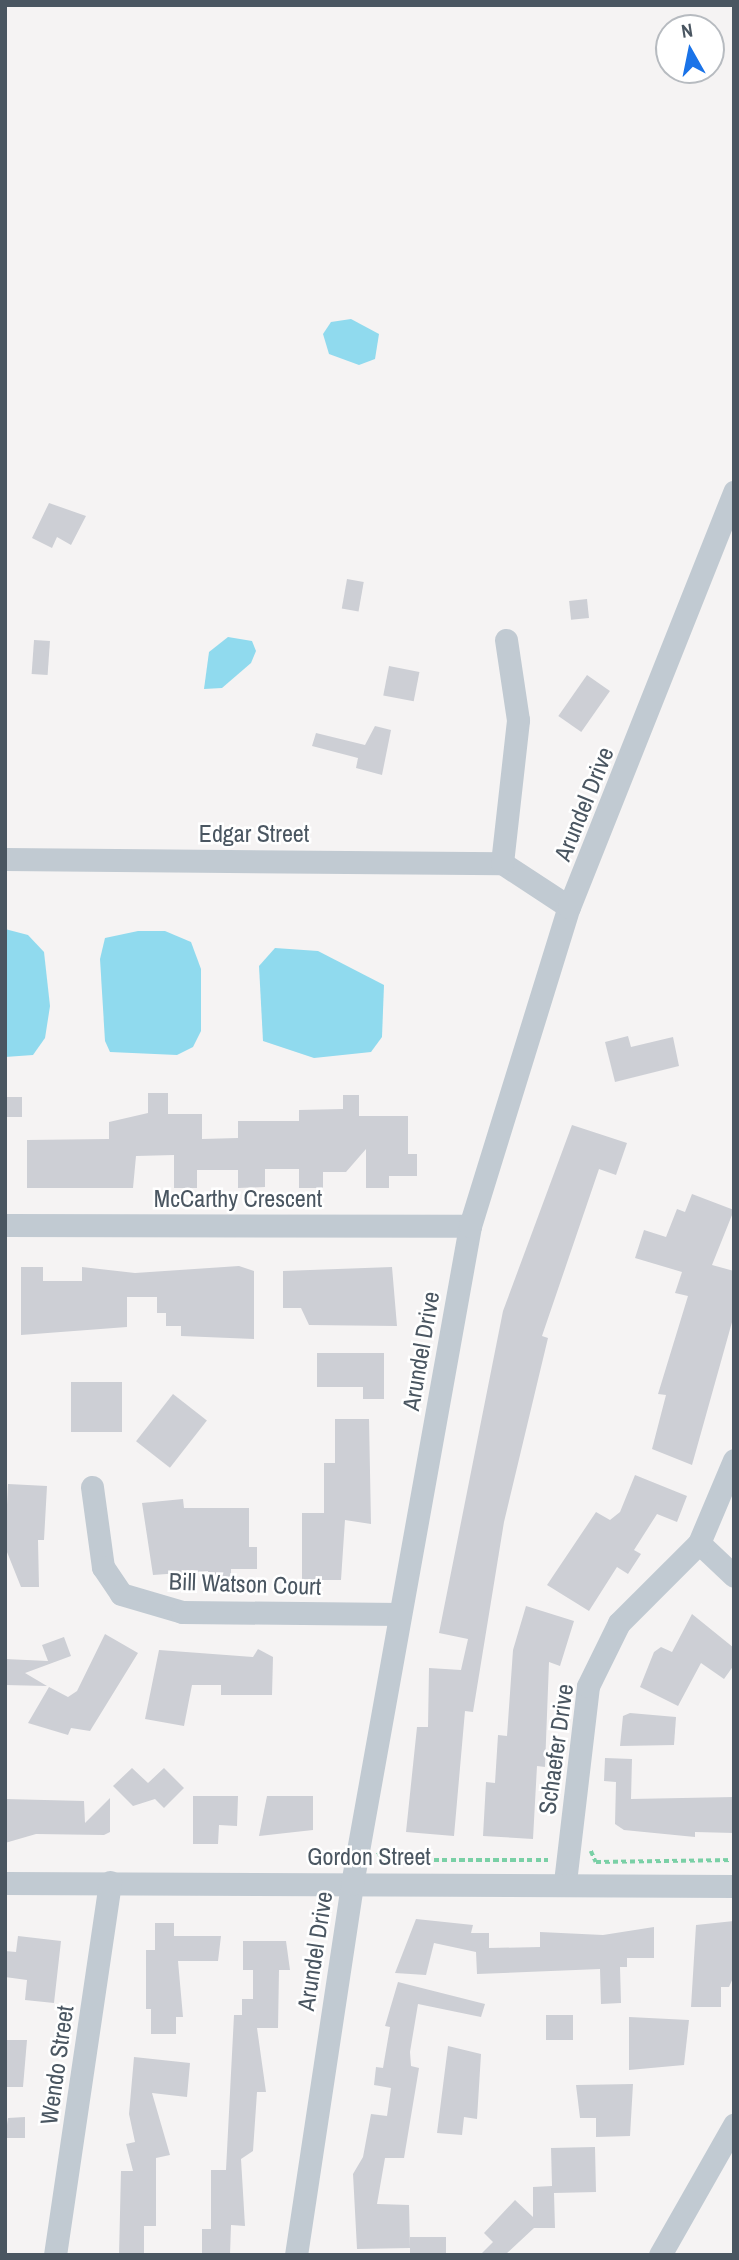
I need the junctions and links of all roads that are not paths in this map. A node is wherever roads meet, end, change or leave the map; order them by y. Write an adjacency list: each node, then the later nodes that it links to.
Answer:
1 (734, 492): 5 (street, Arundel Drive)
2 (506, 640): 4 (street)
3 (5, 859): 4 (street, Edgar Street)
4 (502, 863): 5 (street)
5 (569, 907): 7 (street, Arundel Drive)
6 (5, 1225): 7 (street, McCarthy Crescent)
7 (470, 1226): 12 (street, Arundel Drive)
8 (734, 1460): 10 (street, Schaefer Drive)
9 (92, 1487): 12 (street, Bill Watson Court)
10 (699, 1543): 11 (street); 14 (street, Schaefer Drive)
11 (734, 1576)
12 (400, 1614): 16 (street, Arundel Drive)
13 (110, 1882): 15 (street, Gordon Street); 16 (street, Gordon Street); 19 (street, Wendo Street)
14 (565, 1882): 16 (street, Gordon Street); 17 (street, Gordon Street)
15 (5, 1883)
16 (352, 1884): 20 (street, Arundel Drive)
17 (734, 1886)
18 (734, 2125): 21 (street)
19 (55, 2255)
20 (296, 2255)
21 (660, 2255)

